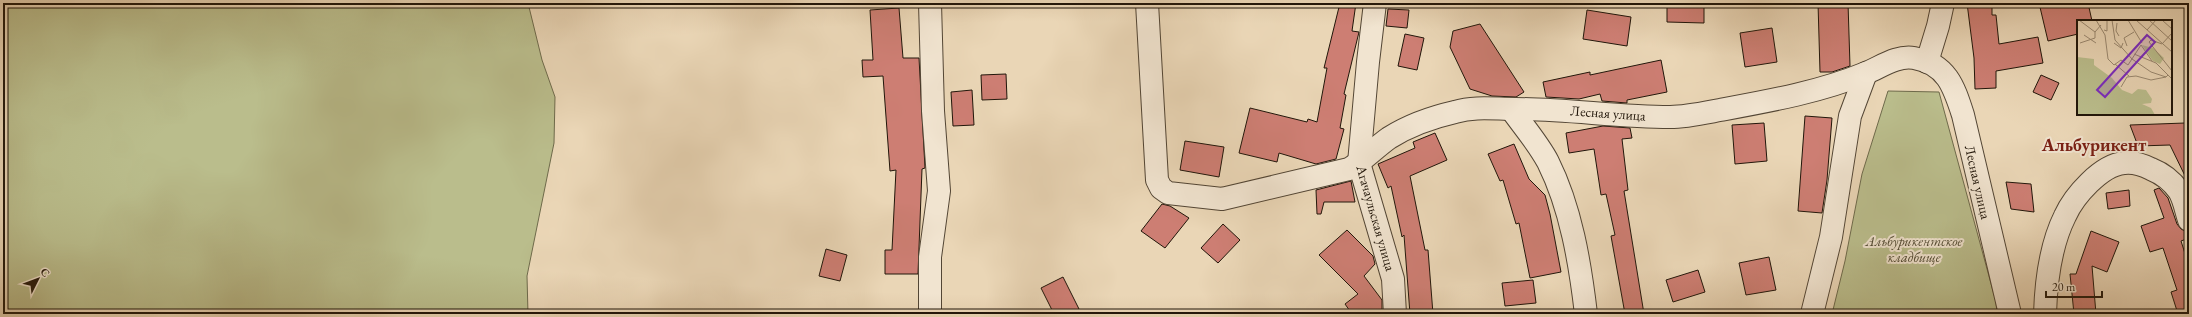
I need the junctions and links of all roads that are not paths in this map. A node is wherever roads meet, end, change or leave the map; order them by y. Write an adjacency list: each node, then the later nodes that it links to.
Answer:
1 (930, 3): 10 (street)
2 (1147, 3): 8 (street, Лесная улица)
3 (1375, 3): 8 (street, Агачаульская улица)
4 (1943, 3): 5 (street)
5 (1927, 62): 6 (street, Лесная улица); 14 (street, Лесная улица)
6 (1866, 73): 7 (street, Лесная улица); 13 (street)
7 (1511, 109): 8 (street, Лесная улица); 12 (street)
8 (1359, 163): 11 (street, Агачаульская улица)
9 (2189, 220): 15 (street)
10 (930, 314)
11 (1395, 314)
12 (1586, 314)
13 (1812, 314)
14 (2010, 314)
15 (2045, 314)

